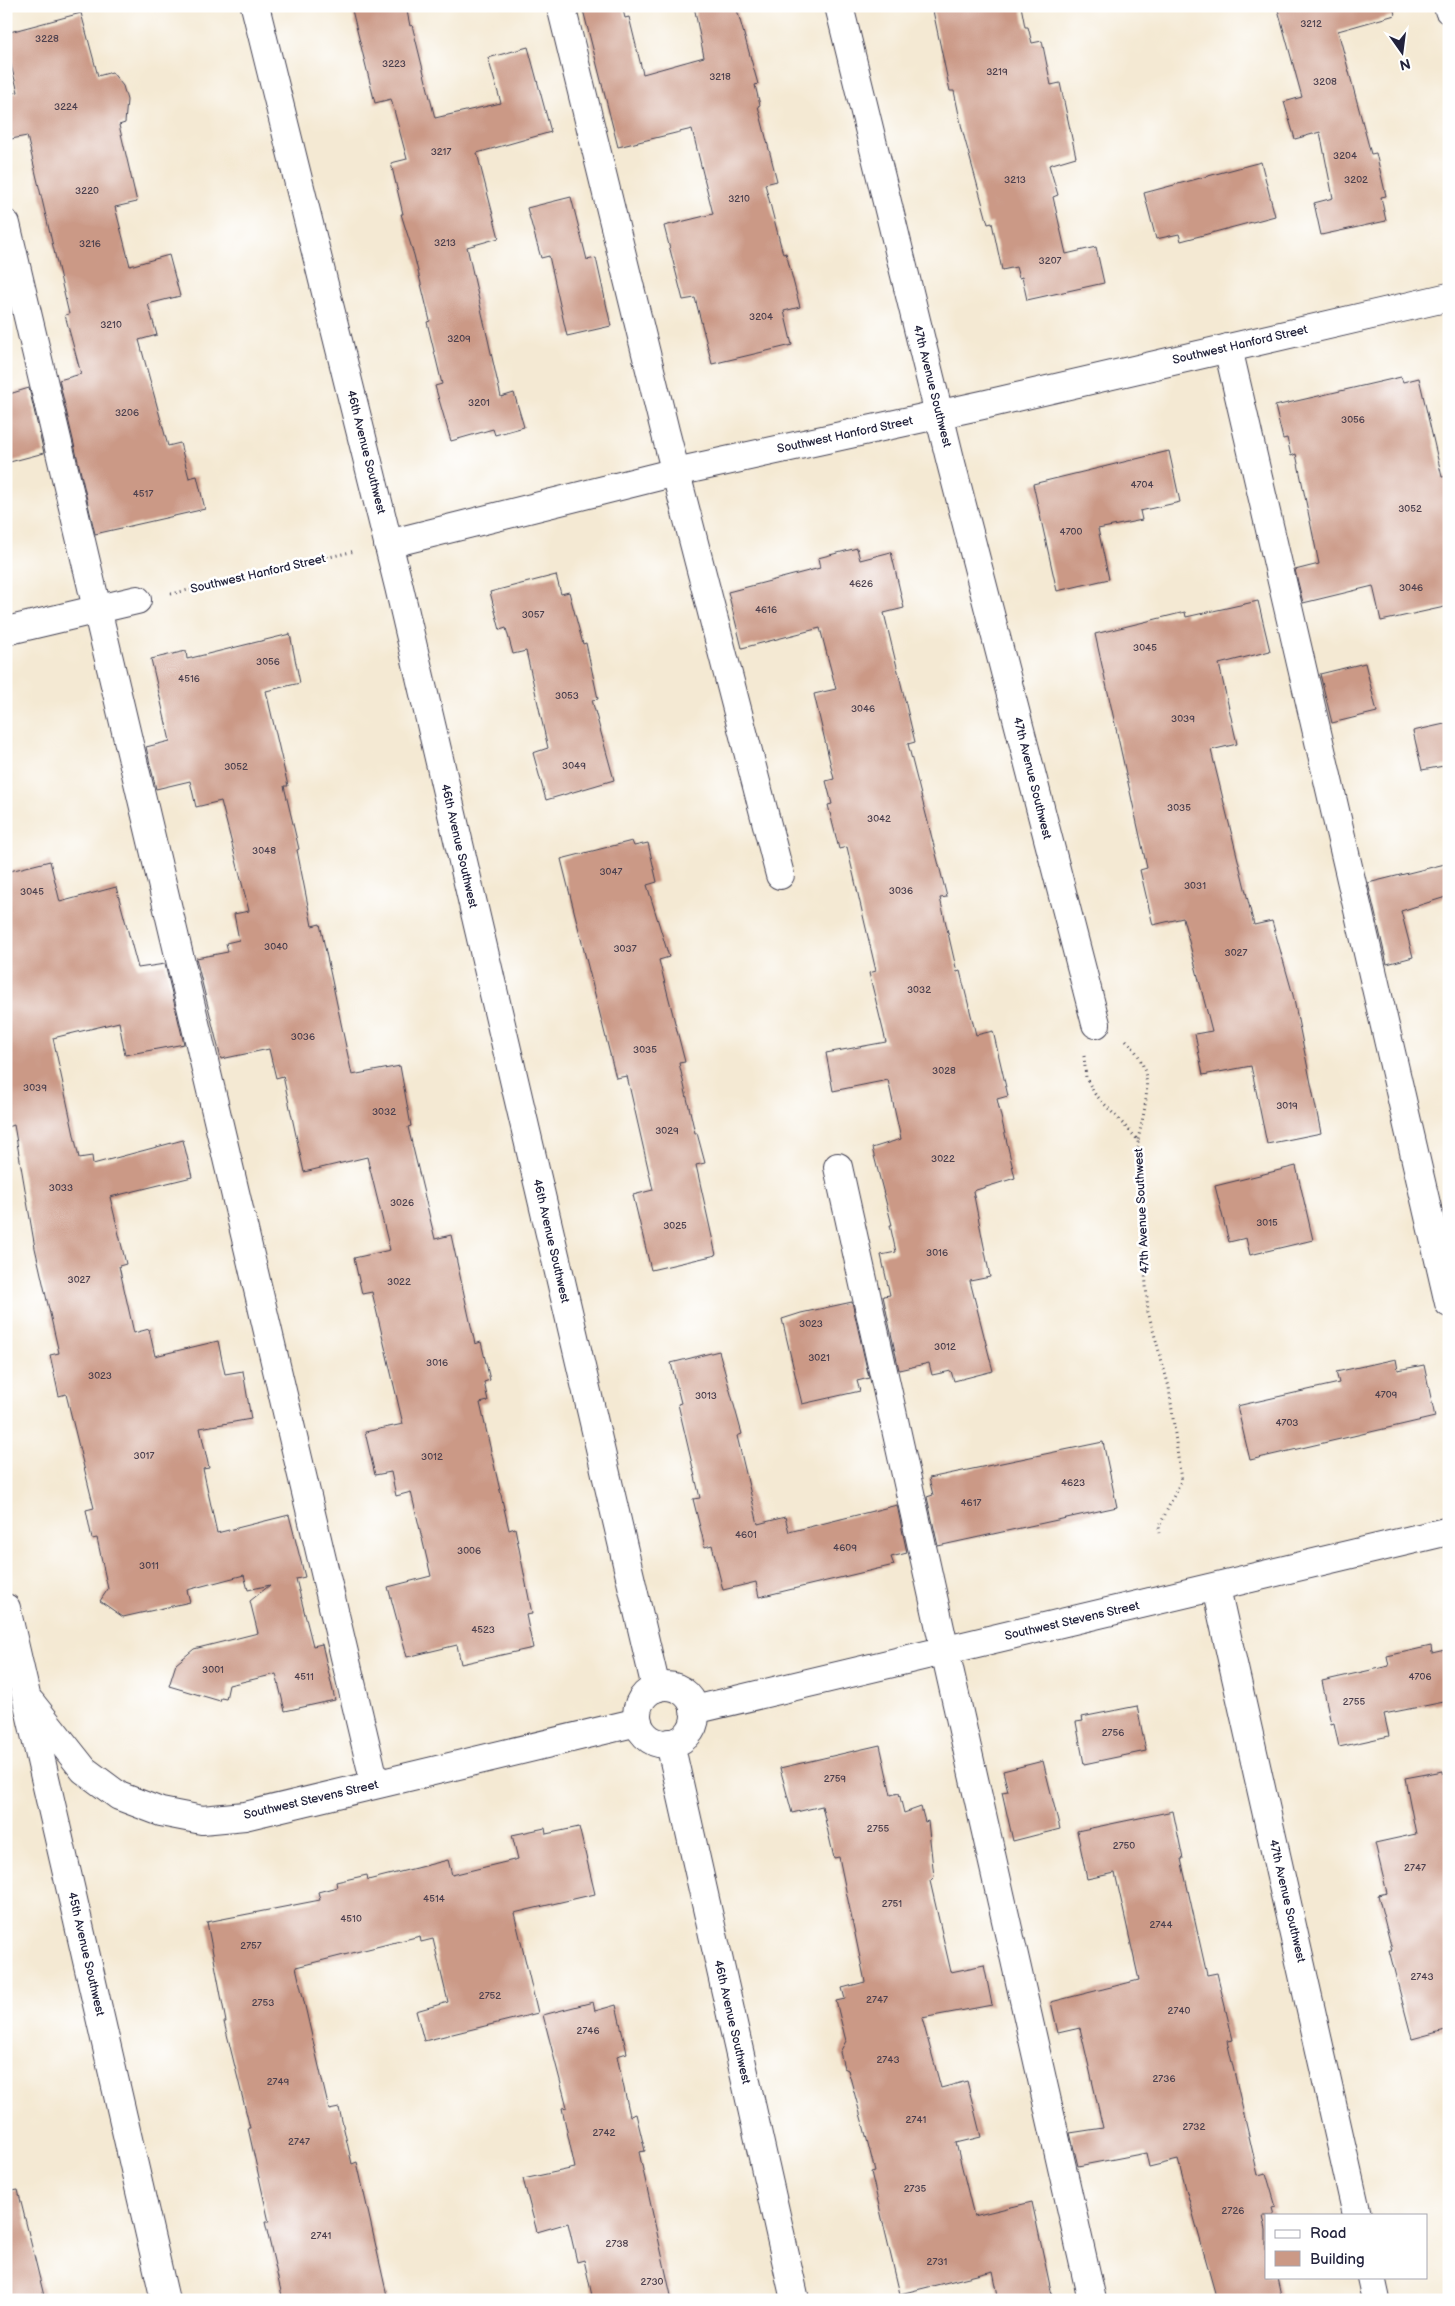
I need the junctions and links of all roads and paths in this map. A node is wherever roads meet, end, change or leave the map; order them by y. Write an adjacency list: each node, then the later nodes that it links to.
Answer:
1 (255, 6): 11 (street, 46th Avenue Southwest)
2 (561, 6): 10 (street)
3 (839, 6): 9 (street, 47th Avenue Southwest)
4 (1448, 6): 5 (street)
5 (1449, 10)
6 (6, 224): 14 (street)
7 (1449, 297): 8 (street, Southwest Hanford Street)
8 (1228, 348): 9 (street, Southwest Hanford Street); 20 (street)
9 (939, 415): 10 (street, Southwest Hanford Street); 17 (street, 47th Avenue Southwest)
10 (676, 472): 11 (street, Southwest Hanford Street); 16 (street)
11 (388, 544): 27 (street, 46th Avenue Southwest)
12 (355, 551): 13 (path, Southwest Hanford Street)
13 (149, 598): 14 (street)
14 (99, 608): 15 (street); 32 (street)
15 (6, 631)
16 (780, 875)
17 (1096, 1024): 18 (path, 47th Avenue Southwest); 18 (path)
18 (1138, 1140): 22 (path, 47th Avenue Southwest)
19 (838, 1167): 25 (street)
20 (1449, 1303)
21 (1449, 1531): 23 (street, Southwest Stevens Street)
22 (1160, 1533)
23 (1216, 1588): 25 (street, Southwest Stevens Street); 33 (street, 47th Avenue Southwest)
24 (6, 1608): 28 (street, 45th Avenue Southwest)
25 (945, 1651): 29 (street, Southwest Stevens Street); 37 (street)
26 (6, 1673): 28 (street, Southwest Stevens Street)
27 (656, 1688): 29 (street); 30 (street)
28 (28, 1698): 32 (street, Southwest Stevens Street); 35 (street, 45th Avenue Southwest)
29 (694, 1710): 31 (street)
30 (638, 1722): 31 (street); 32 (street, Southwest Stevens Street)
31 (670, 1743): 36 (street, 46th Avenue Southwest)
32 (375, 1784)
33 (1357, 2214)
34 (1371, 2278): 38 (street)
35 (165, 2300)
36 (795, 2300)
37 (1092, 2300)
38 (1376, 2300)

